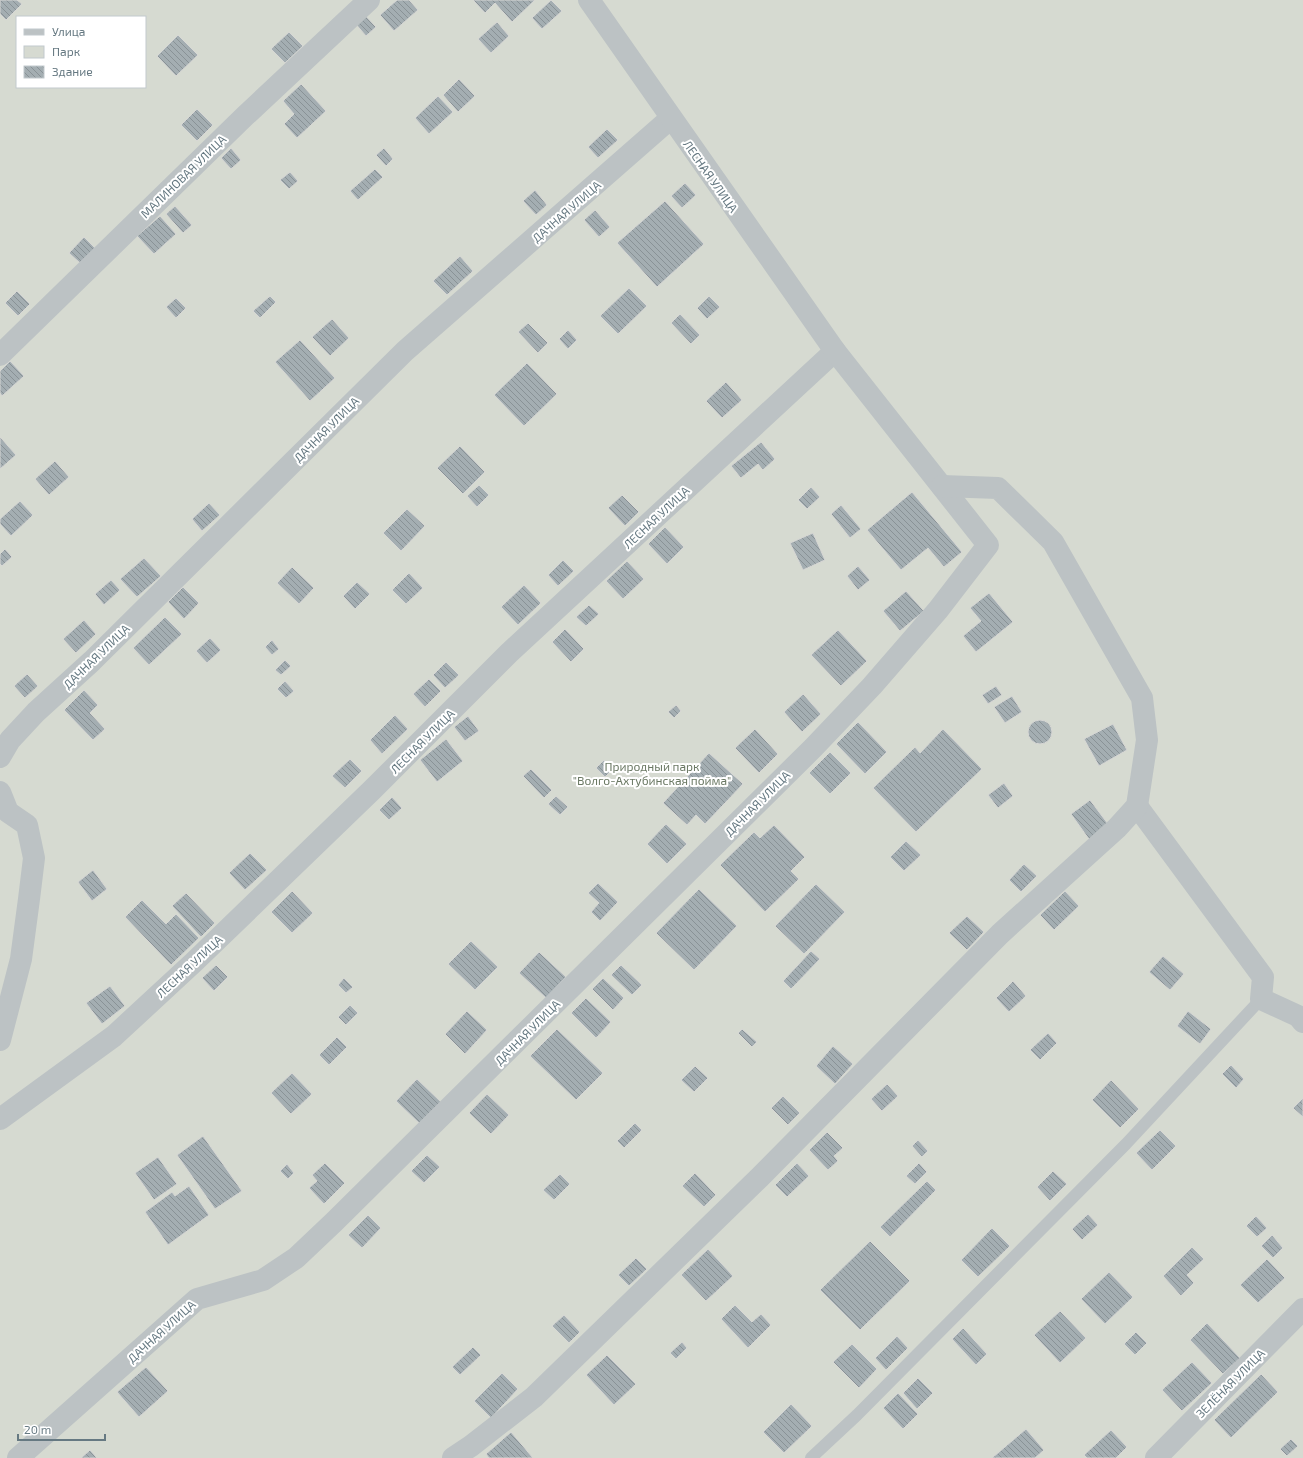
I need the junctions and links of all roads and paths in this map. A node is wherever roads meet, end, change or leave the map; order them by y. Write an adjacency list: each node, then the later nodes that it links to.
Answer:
1 (369, 0): 5 (street, МАЛИНОВАЯ УЛИЦА)
2 (589, 0): 3 (street, ЛЕСНАЯ УЛИЦА)
3 (671, 118): 4 (street, ЛЕСНАЯ УЛИЦА); 8 (street, ДАЧНАЯ УЛИЦА)
4 (834, 351): 6 (street, ЛЕСНАЯ УЛИЦА); 14 (street, ЛЕСНАЯ УЛИЦА)
5 (0, 356)
6 (942, 486): 7 (street, ЛЕСНАЯ УЛИЦА); 10 (street)
7 (988, 545): 16 (street, ДАЧНАЯ УЛИЦА)
8 (0, 757)
9 (0, 792): 13 (street)
10 (1137, 806): 11 (street); 17 (street)
11 (1261, 999): 12 (street); 18 (lane)
12 (1303, 1022)
13 (0, 1040)
14 (0, 1119)
15 (1303, 1309): 19 (street, ЗЕЛЁНАЯ УЛИЦА)
16 (18, 1458)
17 (453, 1458)
18 (811, 1458)
19 (1156, 1458)

